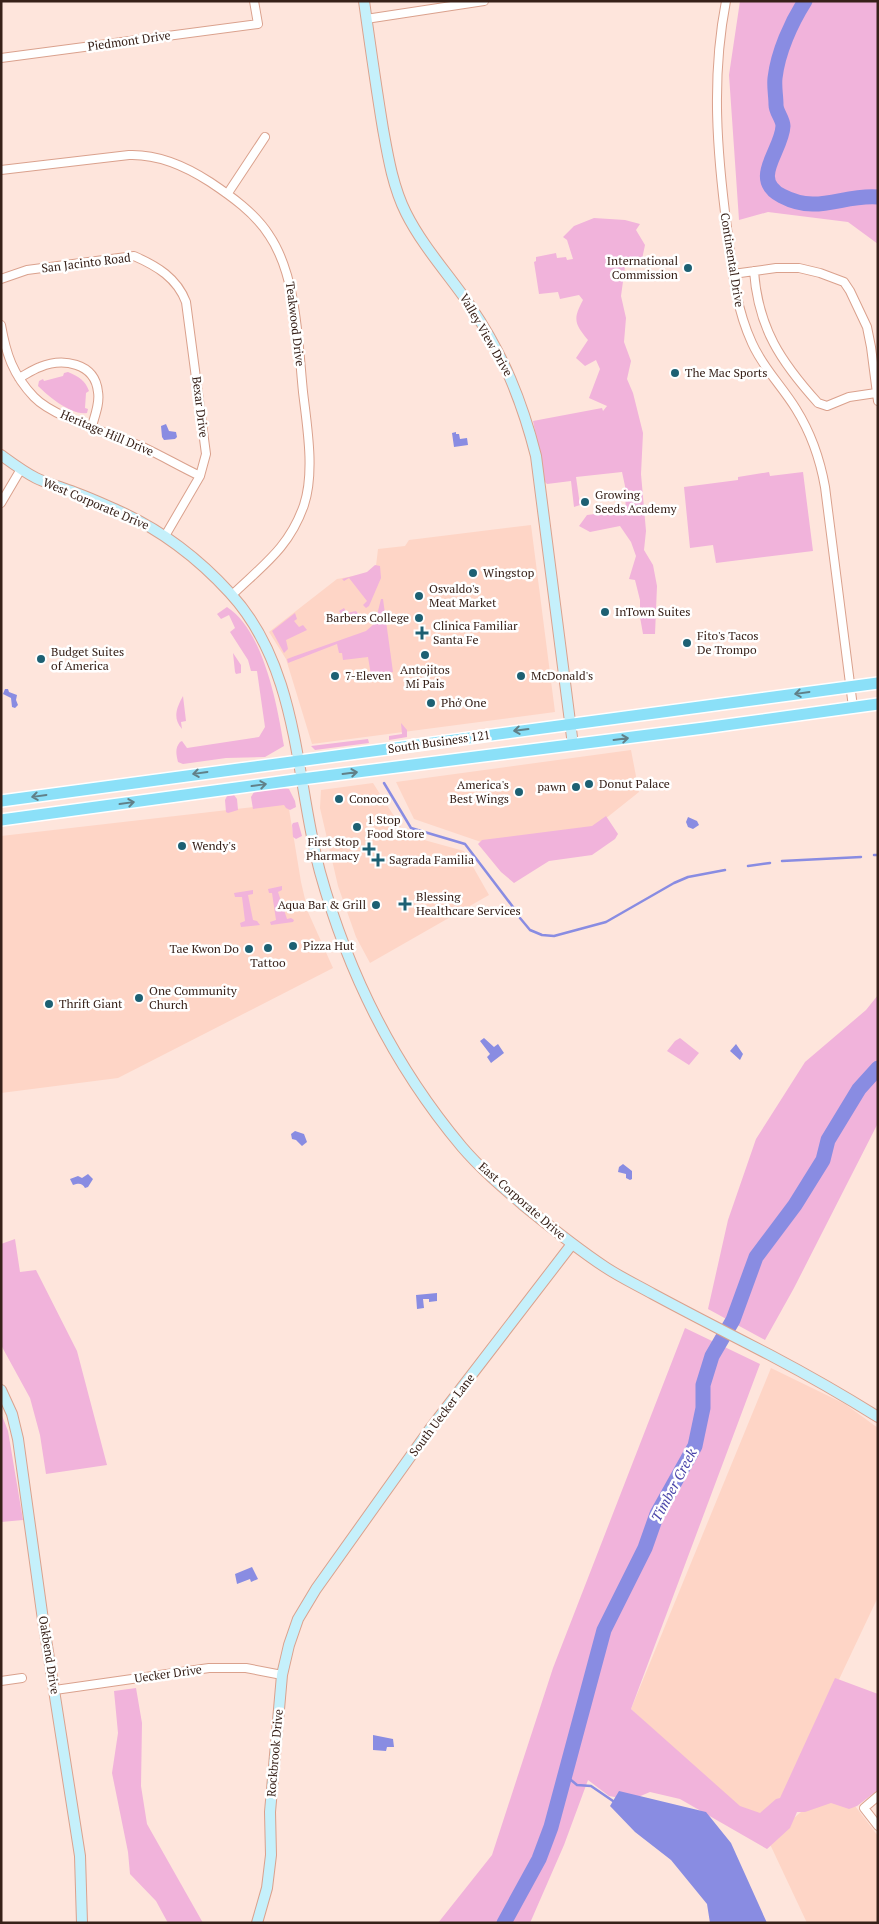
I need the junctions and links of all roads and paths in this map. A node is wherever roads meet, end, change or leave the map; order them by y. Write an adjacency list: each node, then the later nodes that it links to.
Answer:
1 (254, 1): 7 (street, Piedmont Drive)
2 (364, 1): 6 (street, Valley View Drive)
3 (484, 1): 5 (street)
4 (726, 1): 12 (street, Continental Drive)
5 (475, 2): 6 (street)
6 (366, 19): 29 (street, Valley View Drive)
7 (1, 58)
8 (265, 137): 10 (street)
9 (1, 170): 10 (street, Teakwood Drive)
10 (228, 193): 24 (street, Teakwood Drive)
11 (754, 271): 12 (street); 17 (street); 17 (street)
12 (733, 274): 26 (street, Continental Drive)
13 (168, 276): 14 (street, San Jacinto Road); 21 (street, Bexar Drive)
14 (1, 279)
15 (1, 325): 16 (street, Heritage Hill Drive)
16 (19, 378): 18 (street, Heritage Hill Drive); 18 (street)
17 (877, 397)
18 (92, 426): 21 (street, Heritage Hill Drive)
19 (1, 455): 20 (street, West Corporate Drive)
20 (21, 469): 22 (street); 23 (street, West Corporate Drive)
21 (200, 476): 23 (street, Bexar Drive)
22 (1, 504)
23 (165, 536): 24 (street, West Corporate Drive)
24 (232, 595): 31 (street, West Corporate Drive)
25 (878, 683): 26 (main road, South Business 121)
26 (851, 686): 28 (street, Continental Drive); 29 (main road, South Business 121, one-way to 29)
27 (878, 704): 28 (main road, South Business 121)
28 (853, 707): 30 (main road, South Business 121, one-way to 28)
29 (570, 724): 30 (street, Valley View Drive); 31 (main road, South Business 121, one-way to 31)
30 (572, 745): 32 (main road, South Business 121, one-way to 30)
31 (298, 760): 32 (street, East Corporate Drive); 33 (main road, South Business 121, one-way to 33)
32 (302, 779): 35 (main road, South Business 121, one-way to 32); 37 (street, East Corporate Drive)
33 (76, 790): 34 (main road, South Business 121, one-way to 34); 35 (main road)
34 (1, 801)
35 (79, 810): 36 (main road, South Business 121)
36 (1, 820)
37 (572, 1244): 39 (street, East Corporate Drive); 40 (street, South Uecker Lane)
38 (1, 1390): 44 (street, Oakbend Drive)
39 (878, 1417)
40 (316, 1589): 41 (street, Rockbrook Drive)
41 (282, 1675): 44 (street, Uecker Drive); 48 (street, Rockbrook Drive)
42 (22, 1678): 43 (street)
43 (1, 1681)
44 (55, 1690): 47 (street, Oakbend Drive)
45 (878, 1796): 46 (street)
46 (878, 1826)
47 (82, 1923)
48 (257, 1923)

